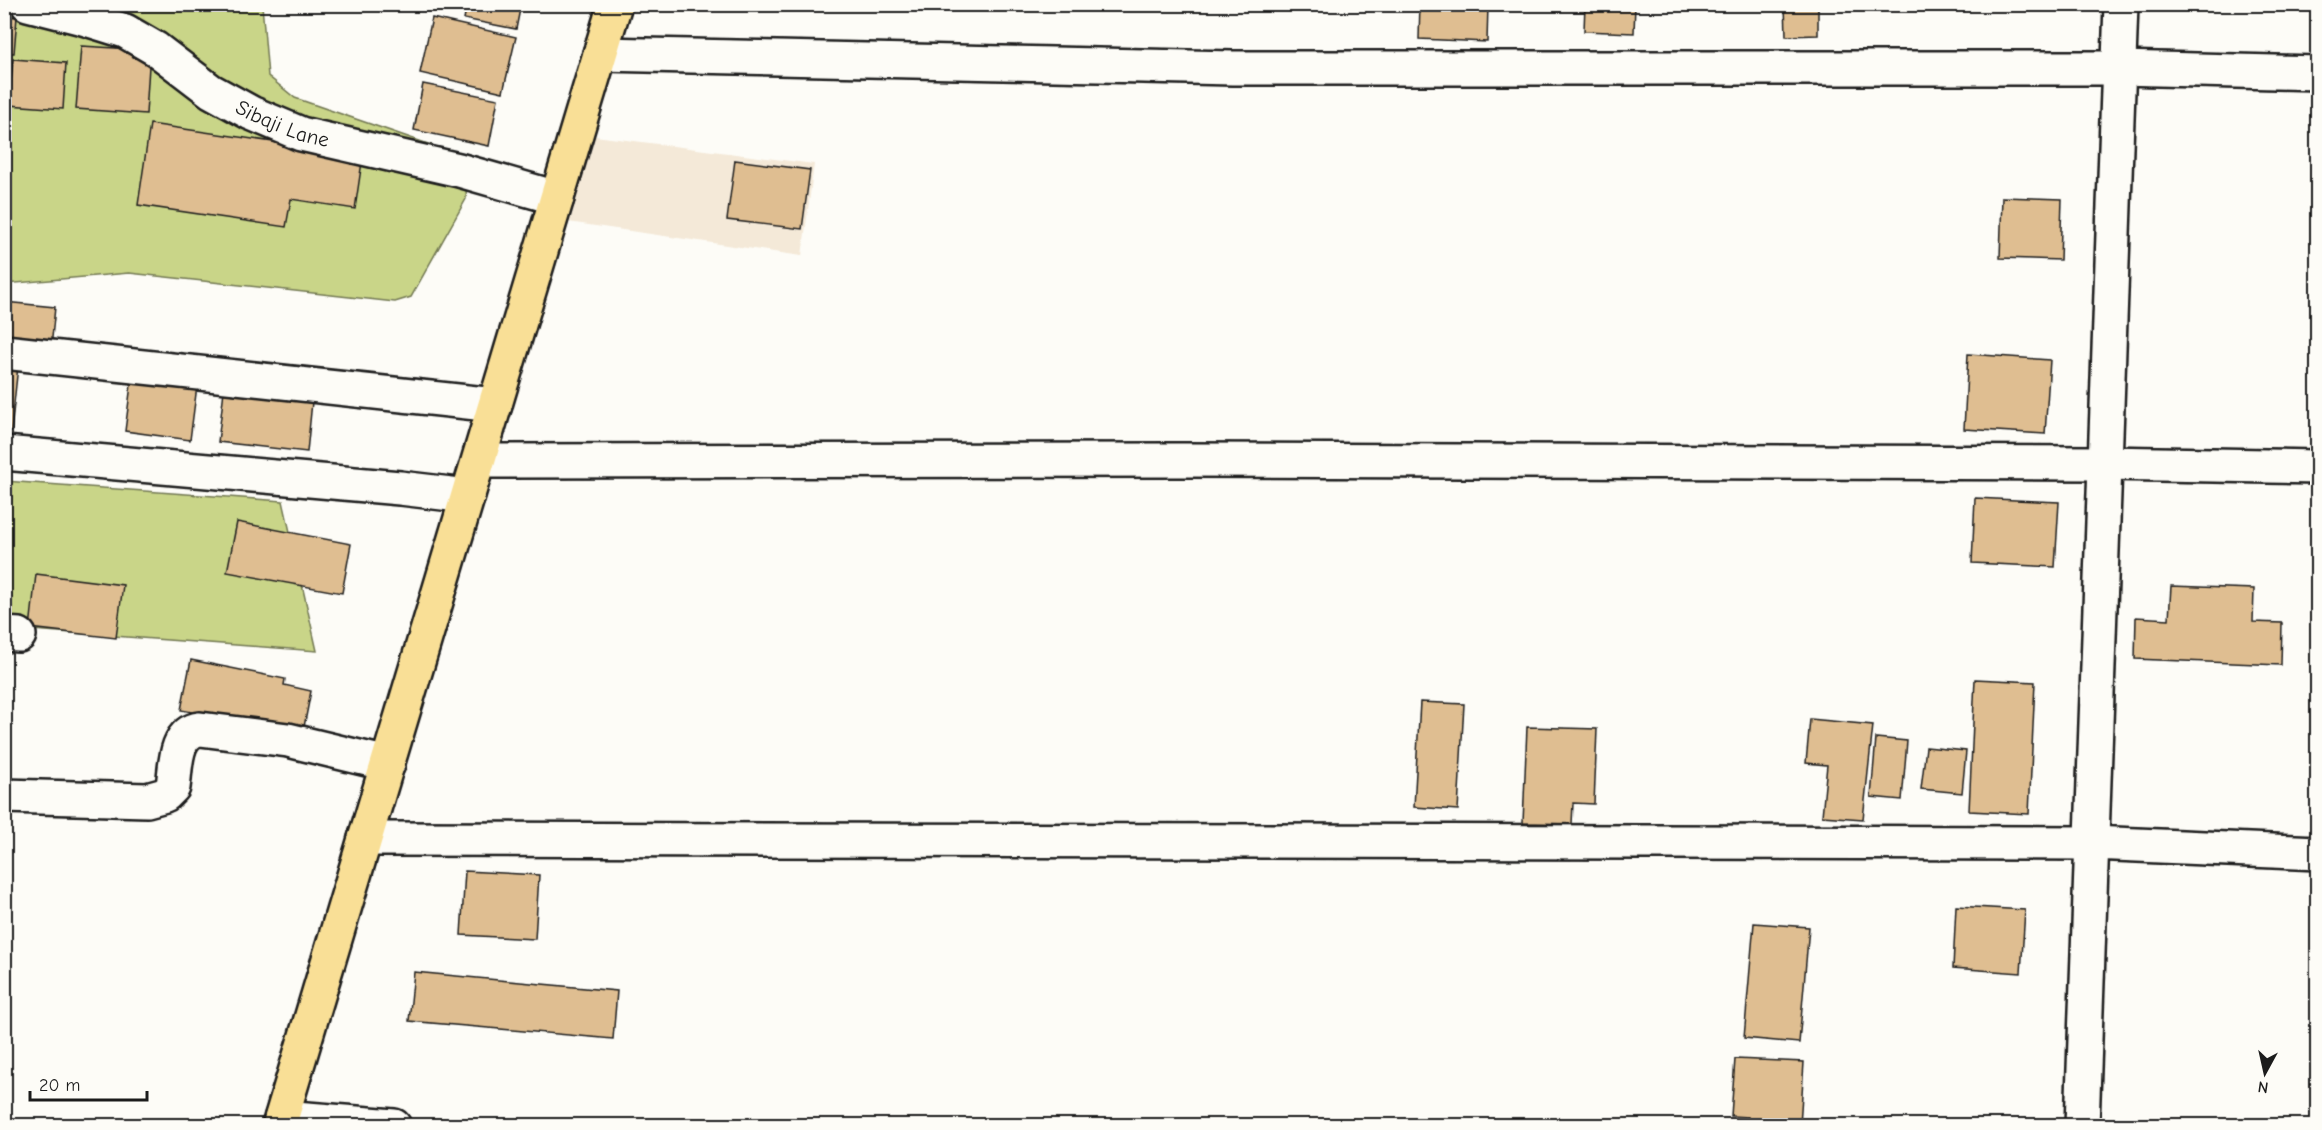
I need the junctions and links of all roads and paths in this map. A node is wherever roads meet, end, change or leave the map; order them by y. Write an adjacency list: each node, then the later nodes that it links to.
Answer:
1 (28, 4): 7 (street, Sibaji Lane)
2 (615, 4): 4 (main road)
3 (2121, 4): 5 (street)
4 (600, 54): 5 (street); 7 (main road)
5 (2119, 68): 6 (street); 12 (street)
6 (2318, 73)
7 (557, 198): 9 (main road)
8 (4, 352): 9 (street)
9 (495, 405): 11 (main road)
10 (4, 453): 14 (street)
11 (479, 460): 12 (street); 14 (main road)
12 (2104, 463): 13 (street); 18 (street)
13 (2318, 467)
14 (468, 496): 15 (main road)
15 (388, 764): 16 (street); 17 (main road)
16 (4, 796)
17 (365, 838): 18 (street); 20 (main road)
18 (2091, 843): 19 (street); 22 (street)
19 (2318, 853)
20 (281, 1121): 21 (street)
21 (383, 1125)
22 (2082, 1125)

